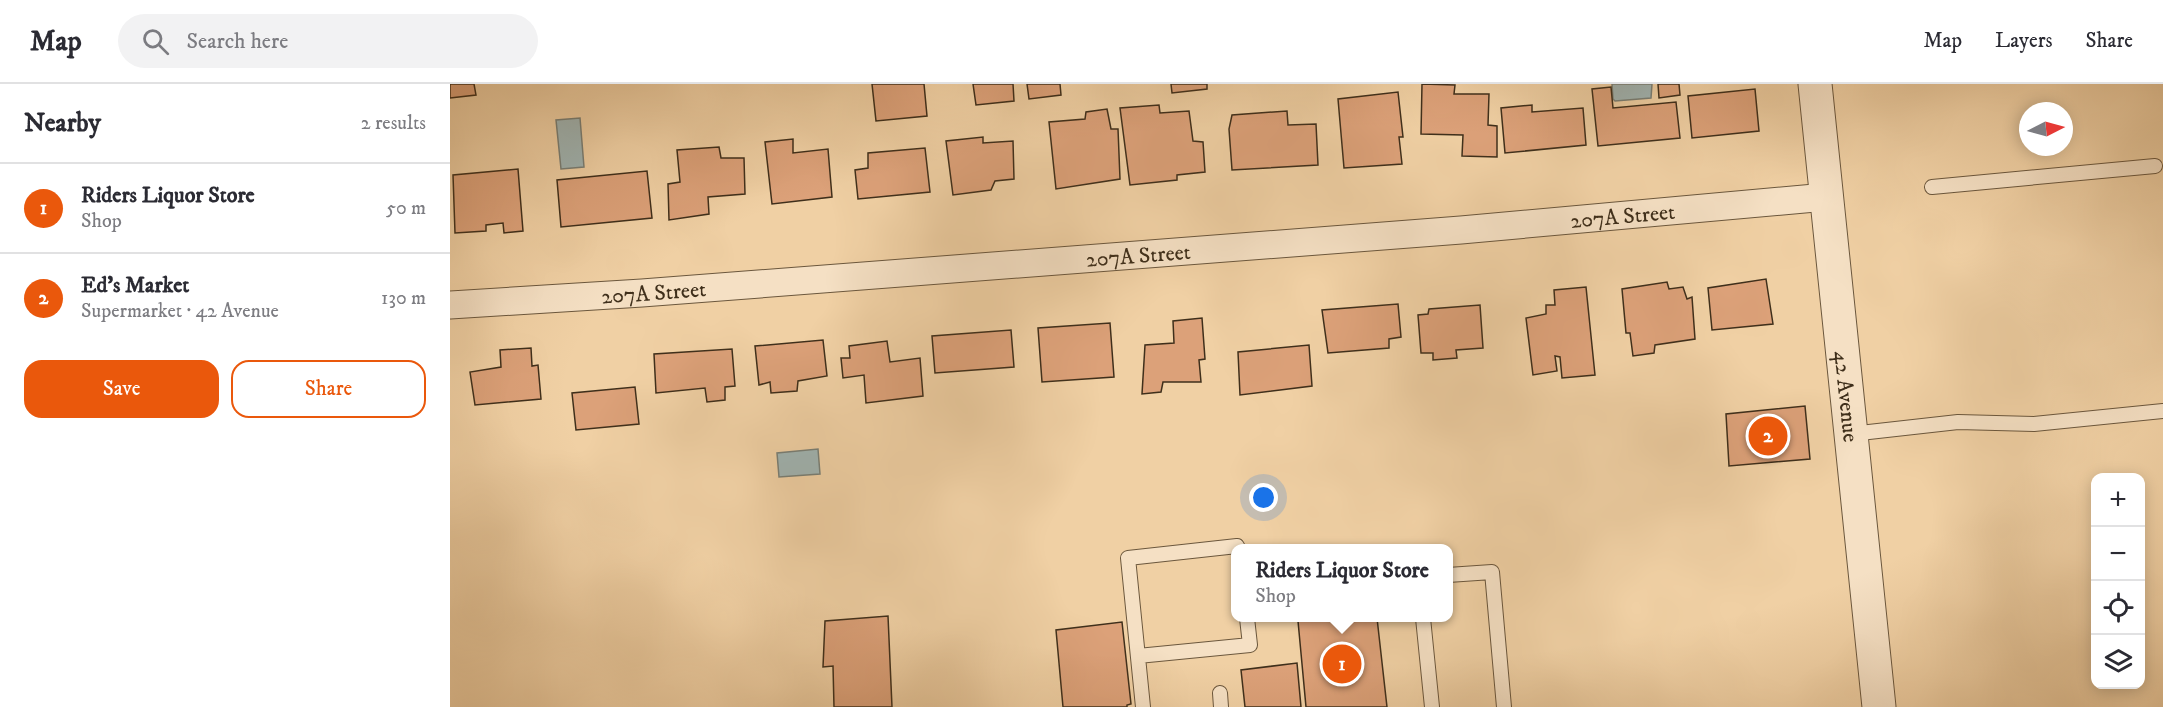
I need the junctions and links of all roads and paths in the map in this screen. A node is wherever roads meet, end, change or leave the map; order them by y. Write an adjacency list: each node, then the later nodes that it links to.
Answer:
1 (1815, 84): 4 (street, 42 Avenue)
2 (2154, 166): 3 (lane)
3 (1932, 187)
4 (1826, 197): 5 (street, 207A Street); 7 (street, 42 Avenue)
5 (450, 305)
6 (2163, 411): 7 (lane)
7 (1851, 434): 16 (street, 42 Avenue)
8 (1231, 547): 12 (lane)
9 (1453, 575): 15 (lane)
10 (1247, 622): 12 (lane)
11 (1423, 622): 14 (lane)
12 (1138, 657): 13 (lane)
13 (1143, 707)
14 (1432, 707)
15 (1504, 707)
16 (1879, 707)

